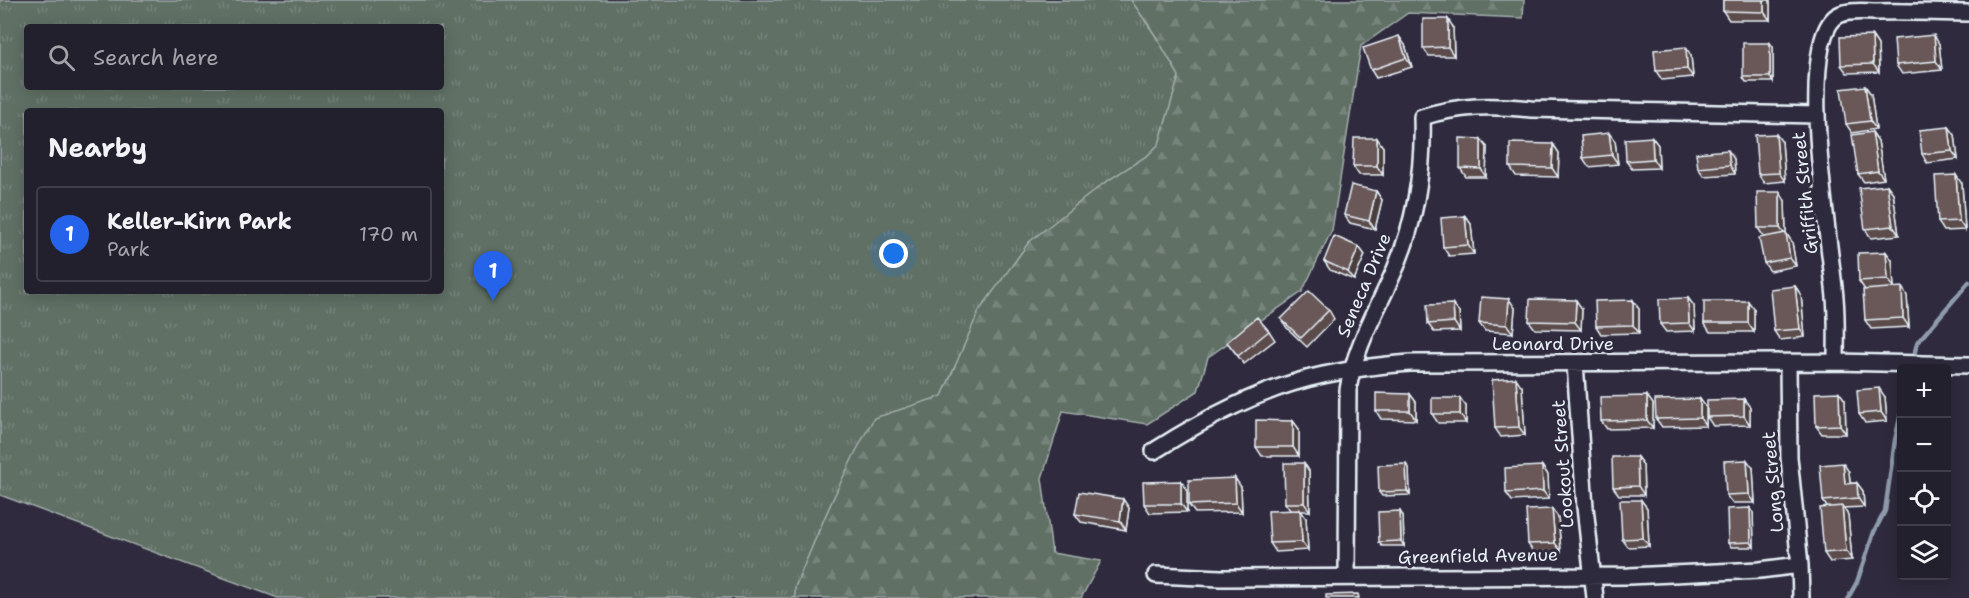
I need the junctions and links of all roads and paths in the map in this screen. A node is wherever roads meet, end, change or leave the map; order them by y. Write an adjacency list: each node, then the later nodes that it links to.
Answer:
1 (1969, 13): 2 (street, Griffith Street)
2 (1816, 116): 3 (street, Griffith Street); 7 (street, Seneca Drive)
3 (1836, 362): 5 (street, Leonard Drive); 6 (street, Leonard Drive)
4 (1575, 363): 5 (street, Leonard Drive); 7 (street, Leonard Drive); 11 (street, Lookout Street)
5 (1788, 363): 9 (street, Long Street)
6 (1969, 365)
7 (1351, 369): 8 (street, Leonard Drive); 12 (street, Seneca Drive)
8 (1154, 450)
9 (1800, 566): 11 (street, Greenfield Avenue); 14 (street, Long Street)
10 (1156, 575): 12 (street, Greenfield Avenue)
11 (1593, 575): 12 (street, Greenfield Avenue); 13 (street, Lookout Street)
12 (1347, 576)
13 (1595, 598)
14 (1801, 598)

